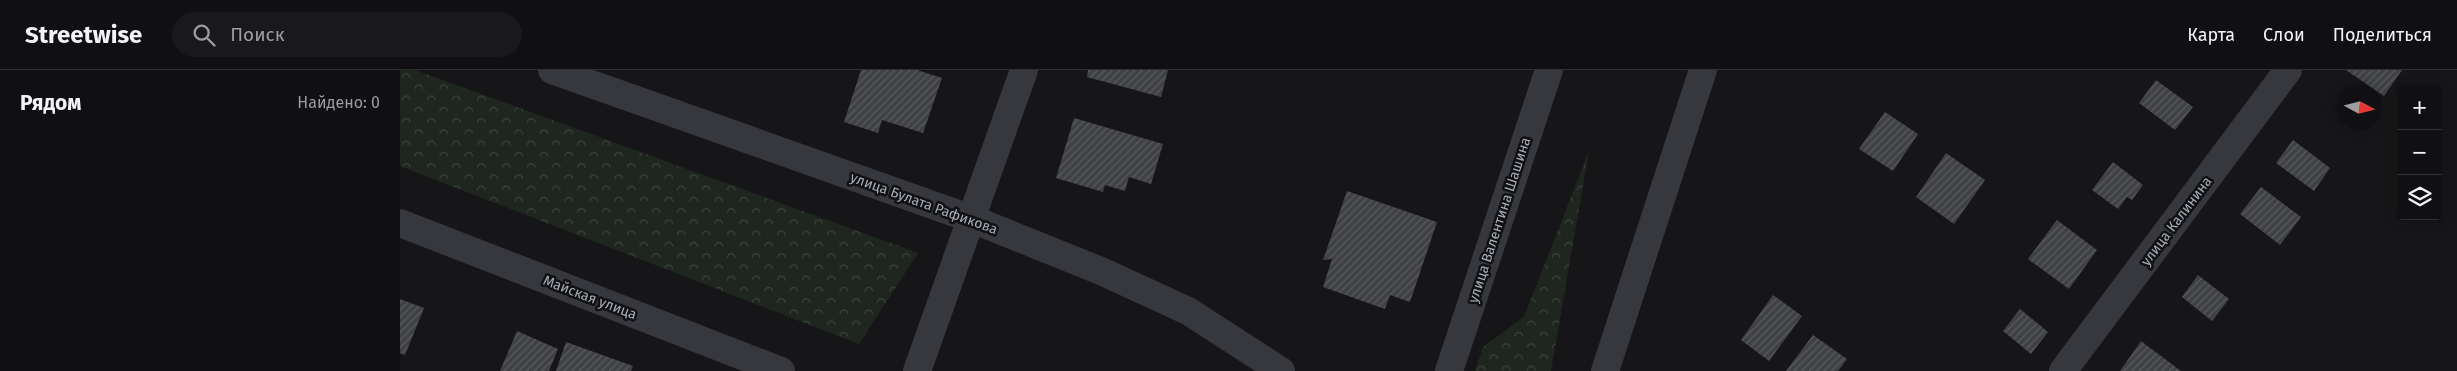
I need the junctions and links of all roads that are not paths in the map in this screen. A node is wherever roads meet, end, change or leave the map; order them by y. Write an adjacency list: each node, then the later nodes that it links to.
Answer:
1 (552, 70): 6 (street, улица Булата Рафикова)
2 (1024, 70): 6 (street)
3 (1549, 70): 11 (street, улица Валентина Шашина)
4 (1703, 70): 12 (street)
5 (2288, 70): 13 (street, улица Калинина)
6 (972, 219): 9 (street); 10 (street, улица Булата Рафикова)
7 (400, 223): 8 (street, Майская улица)
8 (781, 371)
9 (917, 371)
10 (1280, 371)
11 (1449, 371)
12 (1605, 371)
13 (2063, 371)

